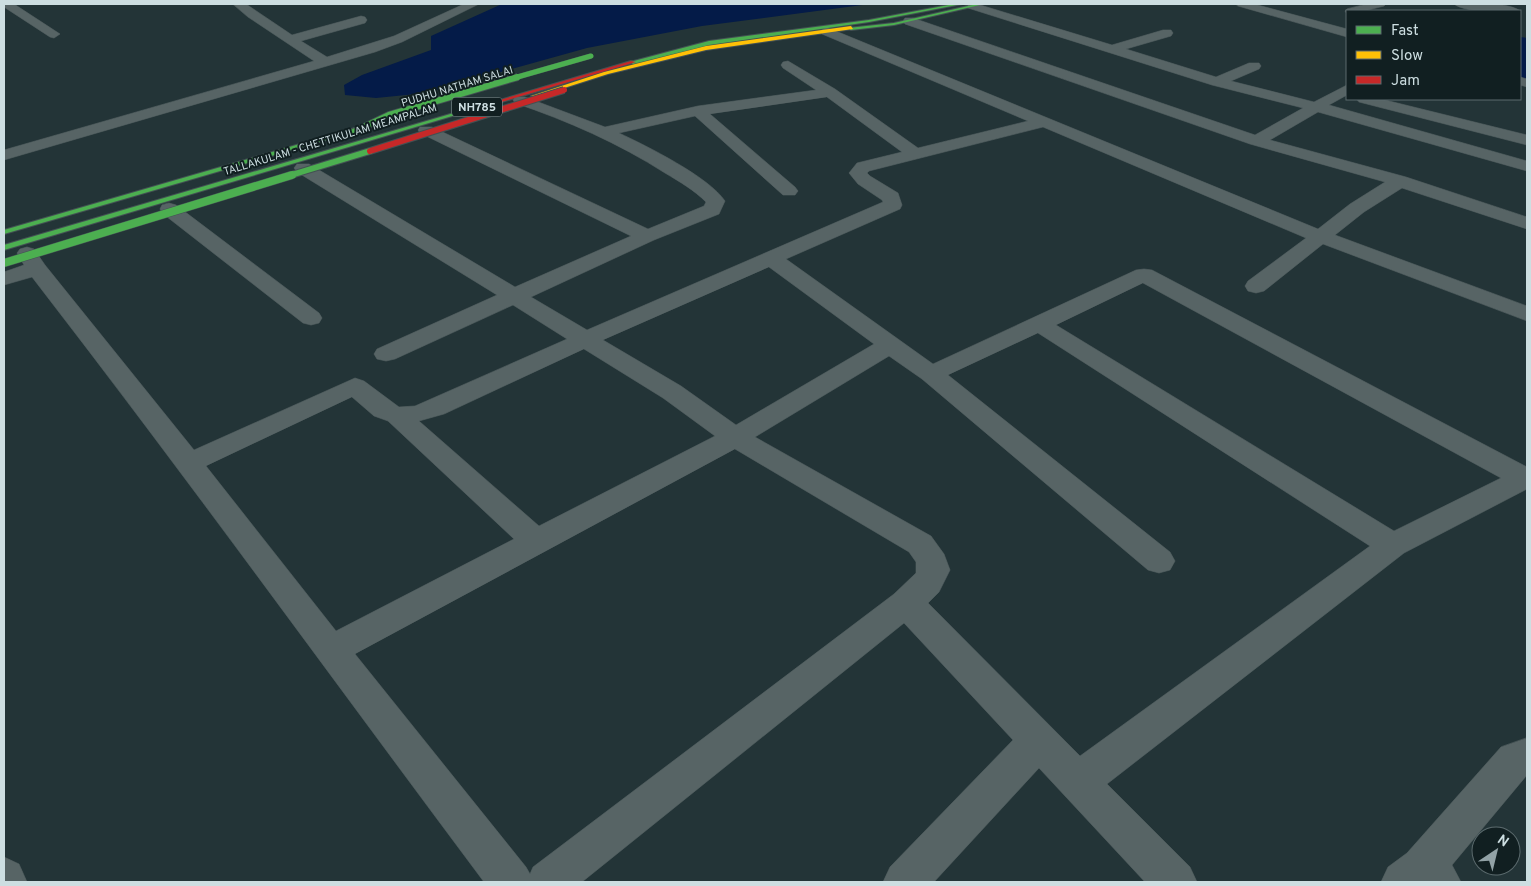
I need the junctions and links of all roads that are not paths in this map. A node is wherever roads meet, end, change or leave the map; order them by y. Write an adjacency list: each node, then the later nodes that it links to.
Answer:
1 (7, 4): 23 (street)
2 (239, 4): 24 (street)
3 (473, 4): 28 (street)
4 (906, 4): 17 (main road)
5 (926, 4): 27 (main road, PUDHU NATHAM SALAI)
6 (940, 4): 41 (main road, TALLAKULAM - CHETTIKULAM MEAMPALAM / NH785, bridge)
7 (1242, 4): 15 (street)
8 (1380, 4): 11 (street)
9 (1460, 4): 12 (street)
10 (971, 5): 16 (main road); 26 (street); 56 (main road, TALLAKULAM - CHETTIKULAM MEAMPALAM / NH785)
11 (1355, 10)
12 (1506, 10)
13 (1342, 13): 15 (street)
14 (361, 20): 24 (street)
15 (1306, 20): 22 (street)
16 (909, 21): 19 (main road); 42 (street)
17 (776, 22)
18 (759, 24): 20 (main road)
19 (830, 31): 25 (main road); 38 (street)
20 (700, 33)
21 (1167, 33): 26 (street)
22 (1346, 33)
23 (54, 34)
24 (289, 40): 28 (street)
25 (718, 46): 34 (main road); 60 (main road, bridge)
26 (1113, 49): 31 (street)
27 (602, 56): 41 (main road, bridge); 52 (main road, PUDHU NATHAM SALAI)
28 (325, 62): 45 (street)
29 (788, 64): 32 (street)
30 (1254, 66): 31 (street)
31 (1217, 82): 36 (street)
32 (830, 92): 37 (street); 44 (street)
33 (1346, 92): 36 (street)
34 (520, 100): 39 (main road); 40 (street)
35 (1368, 100): 43 (street)
36 (1315, 107): 42 (street); 46 (street)
37 (698, 111): 40 (street); 49 (street)
38 (1044, 122): 44 (street); 54 (street)
39 (426, 130): 47 (main road); 53 (street)
40 (606, 131): 53 (street)
41 (343, 138): 55 (main road, TALLAKULAM - CHETTIKULAM MEAMPALAM / NH785)
42 (1256, 140): 48 (street)
43 (1527, 140)
44 (915, 154): 58 (street)
45 (4, 155)
46 (1527, 166)
47 (303, 168): 50 (main road); 63 (street)
48 (1400, 181): 51 (street); 54 (street)
49 (789, 191)
50 (169, 209): 59 (main road); 65 (street)
51 (1527, 223)
52 (4, 232)
53 (647, 236): 63 (street)
54 (1320, 236): 62 (street); 64 (street)
55 (4, 238)
56 (4, 248)
57 (4, 256): 59 (main road)
58 (770, 258): 67 (street); 68 (street)
59 (30, 259): 61 (street); 73 (street)
60 (4, 262)
61 (4, 279)
62 (1256, 286)
63 (517, 296): 67 (street); 69 (street)
64 (1527, 314)
65 (311, 318)
66 (1039, 324): 70 (street); 74 (street); 76 (street)
67 (586, 339): 71 (street); 72 (street)
68 (890, 345): 70 (street); 72 (street)
69 (386, 354)
70 (931, 374): 77 (street)
71 (398, 417): 73 (street); 75 (street)
72 (735, 437): 75 (street); 78 (street)
73 (189, 463): 79 (street)
74 (1527, 478): 76 (street)
75 (537, 542): 79 (street)
76 (1393, 545): 82 (street)
77 (1158, 561)
78 (906, 603): 80 (street); 85 (street)
79 (331, 650): 84 (street)
80 (1038, 741): 82 (street); 86 (street)
81 (1527, 756): 83 (street)
82 (1078, 782): 87 (street)
83 (1422, 877)
84 (510, 882)
85 (548, 882)
86 (905, 882)
87 (1174, 882)

